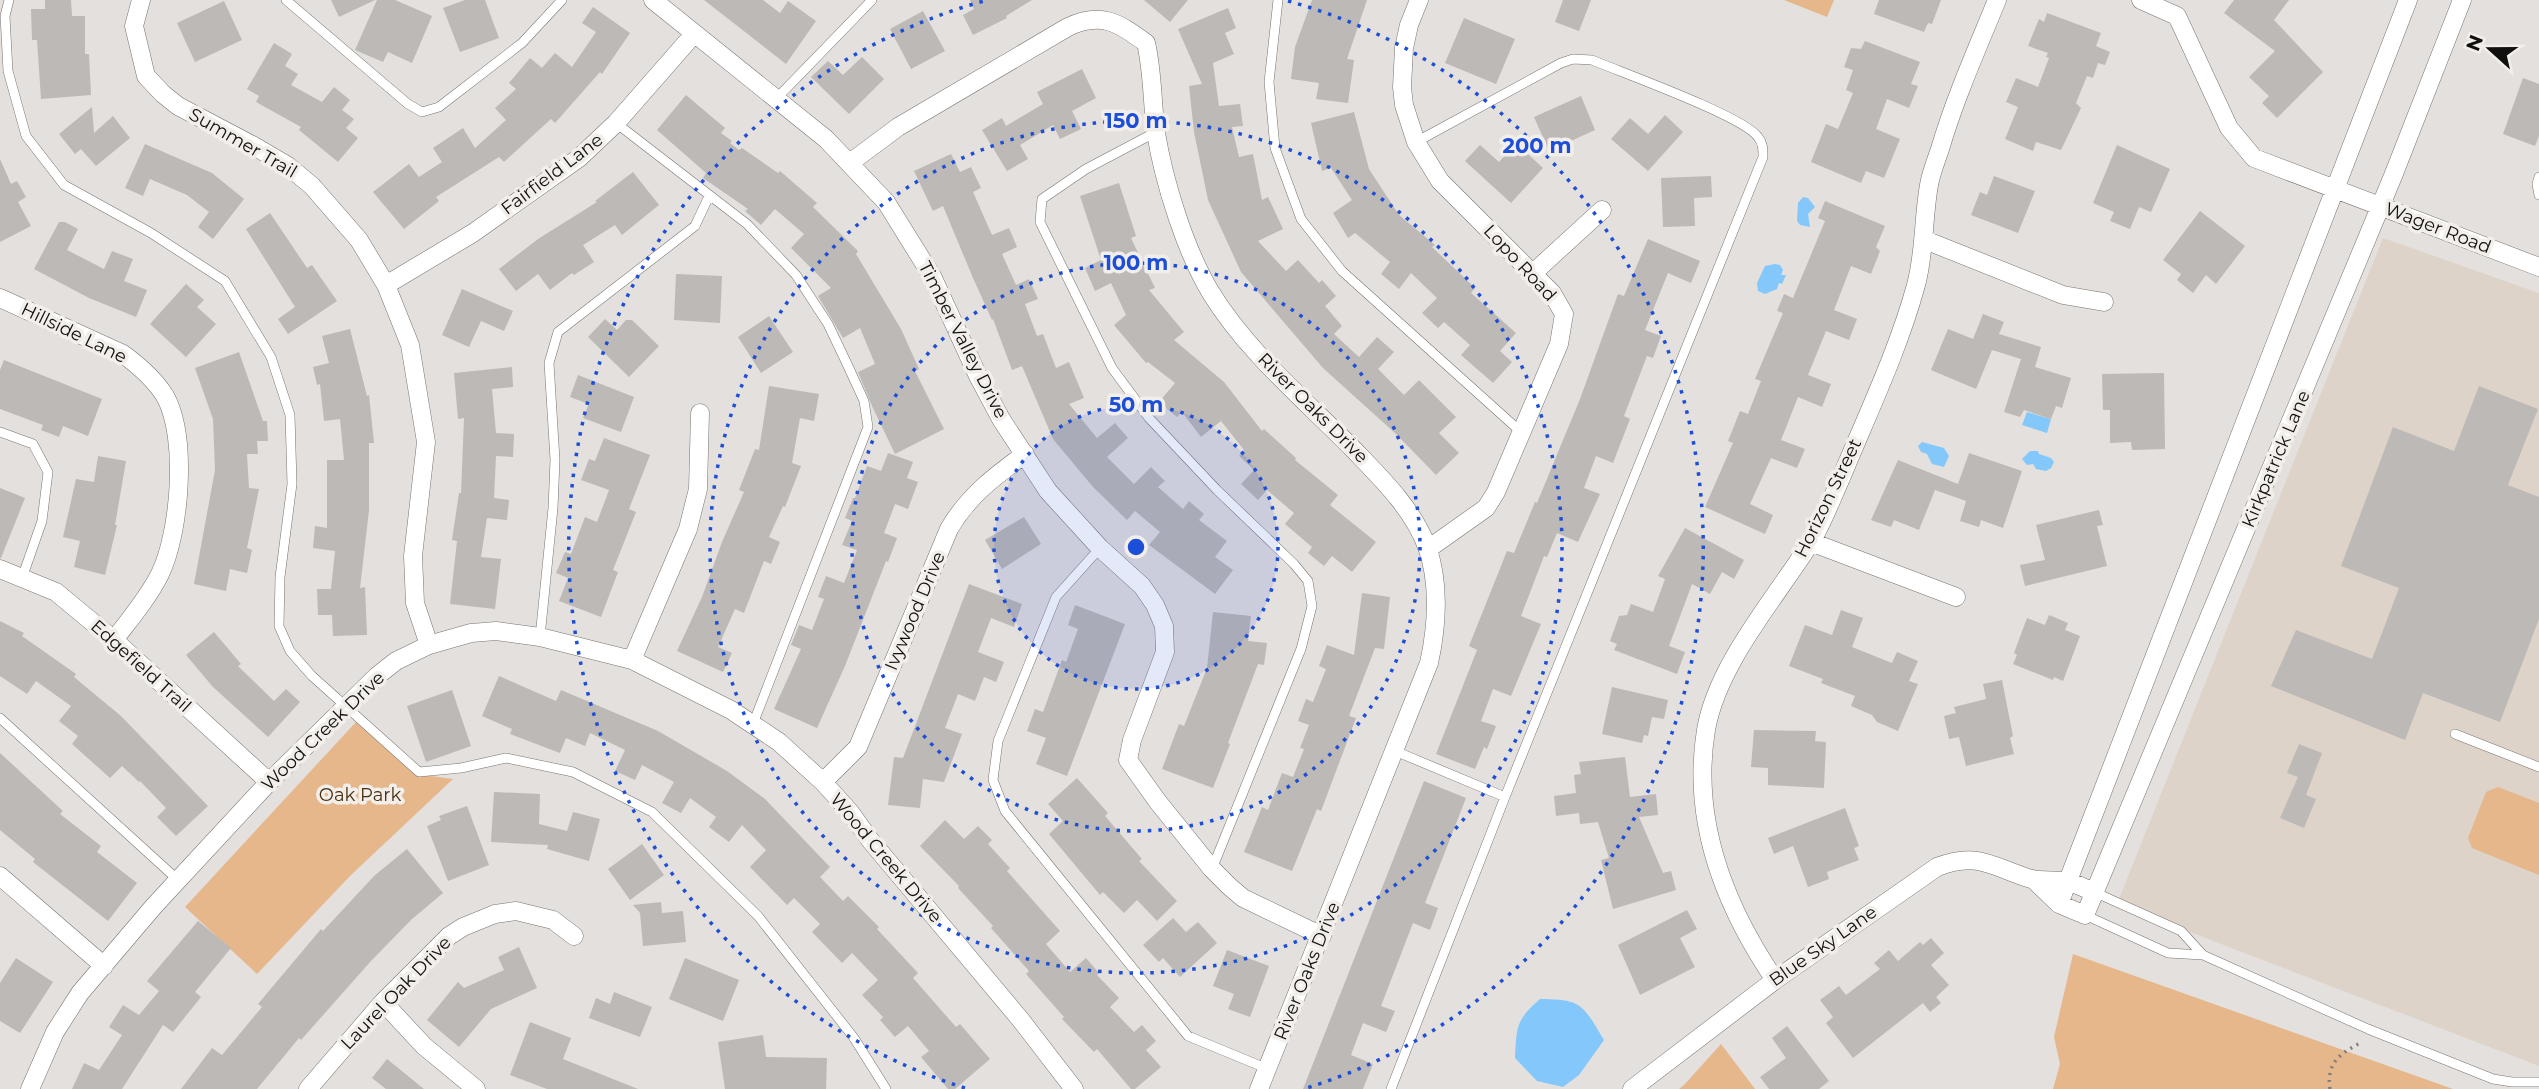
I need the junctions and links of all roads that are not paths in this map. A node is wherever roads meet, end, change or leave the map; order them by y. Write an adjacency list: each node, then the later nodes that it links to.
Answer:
1 (9, 0): 45 (lane)
2 (141, 0): 28 (street, Summer Trail)
3 (286, 0): 4 (lane)
4 (562, 0)
5 (653, 0): 13 (street, Timber Valley Drive)
6 (872, 0): 14 (lane)
7 (1278, 0): 33 (lane)
8 (1419, 0): 17 (street, Lopo Road)
9 (1997, 0): 25 (street, Horizon Street)
10 (2141, 0): 20 (street, Wager Road)
11 (2408, 0): 20 (street)
12 (2462, 0): 23 (street, Kirkpatrick Lane)
13 (694, 34): 14 (street, Timber Valley Drive); 15 (street, Fairfield Lane)
14 (776, 99): 18 (street, Timber Valley Drive)
15 (616, 123): 22 (lane); 28 (street, Fairfield Lane)
16 (1156, 132): 18 (street, River Oaks Drive); 37 (street, River Oaks Drive); 54 (lane)
17 (1416, 142): 27 (street, Lopo Road); 53 (lane)
18 (850, 162): 34 (street, Timber Valley Drive)
19 (2539, 177): 21 (lane)
20 (2337, 188): 23 (street, Wager Road); 58 (street)
21 (2539, 195)
22 (709, 196): 41 (lane); 47 (lane)
23 (2381, 206): 26 (street, Wager Road); 59 (street, Kirkpatrick Lane)
24 (1602, 210): 27 (street)
25 (1924, 240): 30 (street); 35 (street, Horizon Street)
26 (2539, 267)
27 (1532, 274): 33 (street, Lopo Road)
28 (386, 285): 43 (street, Summer Trail)
29 (0, 298): 42 (street, Hillside Lane)
30 (2104, 302)
31 (700, 413): 44 (street)
32 (0, 432): 39 (lane)
33 (1521, 432): 37 (street, Lopo Road)
34 (1025, 454): 36 (street, Timber Valley Drive); 52 (street, Ivywood Drive)
35 (1811, 542): 40 (street); 66 (street, Horizon Street)
36 (1100, 548): 54 (street, Timber Valley Drive); 68 (lane)
37 (1428, 549): 49 (street, River Oaks Drive)
38 (0, 569): 39 (street, Edgefield Trail)
39 (22, 578): 42 (street, Edgefield Trail)
40 (1956, 597)
41 (540, 636): 43 (street, Wood Creek Drive); 44 (street, Wood Creek Drive)
42 (114, 640): 51 (street, Edgefield Trail)
43 (429, 645): 45 (street, Wood Creek Drive)
44 (632, 660): 47 (street, Wood Creek Drive)
45 (348, 707): 51 (street, Wood Creek Drive); 73 (lane)
46 (0, 718): 57 (lane)
47 (753, 724): 52 (street, Wood Creek Drive)
48 (2455, 734): 50 (lane)
49 (1395, 751): 53 (lane); 63 (street, River Oaks Drive)
50 (2539, 767)
51 (269, 782): 57 (street, Wood Creek Drive)
52 (823, 782): 74 (street, Wood Creek Drive)
53 (1505, 797): 76 (lane)
54 (1212, 869): 63 (street, Timber Valley Drive)
55 (0, 876): 65 (street)
56 (2033, 879): 58 (street, Blue Sky Lane); 60 (street, Blue Sky Lane); 66 (street, Blue Sky Lane)
57 (178, 880): 65 (street, Wood Creek Drive)
58 (2067, 881): 59 (street, Blue Sky Lane); 60 (street)
59 (2094, 892): 61 (street, Kirkpatrick Lane); 64 (lane)
60 (2059, 904): 61 (street)
61 (2085, 915): 64 (lane)
62 (574, 936): 67 (street, Laurel Oak Drive)
63 (1322, 936): 68 (street, River Oaks Drive)
64 (2203, 955): 69 (lane)
65 (104, 966): 70 (street, Wood Creek Drive)
66 (1775, 979): 77 (street, Blue Sky Lane)
67 (383, 1002): 71 (street, Laurel Oak Drive); 72 (street)
68 (1268, 1069): 75 (street, River Oaks Drive)
69 (2539, 1082)
70 (30, 1089)
71 (308, 1089)
72 (476, 1089)
73 (886, 1089)
74 (1074, 1089)
75 (1259, 1089)
76 (1391, 1089)
77 (1632, 1089)

